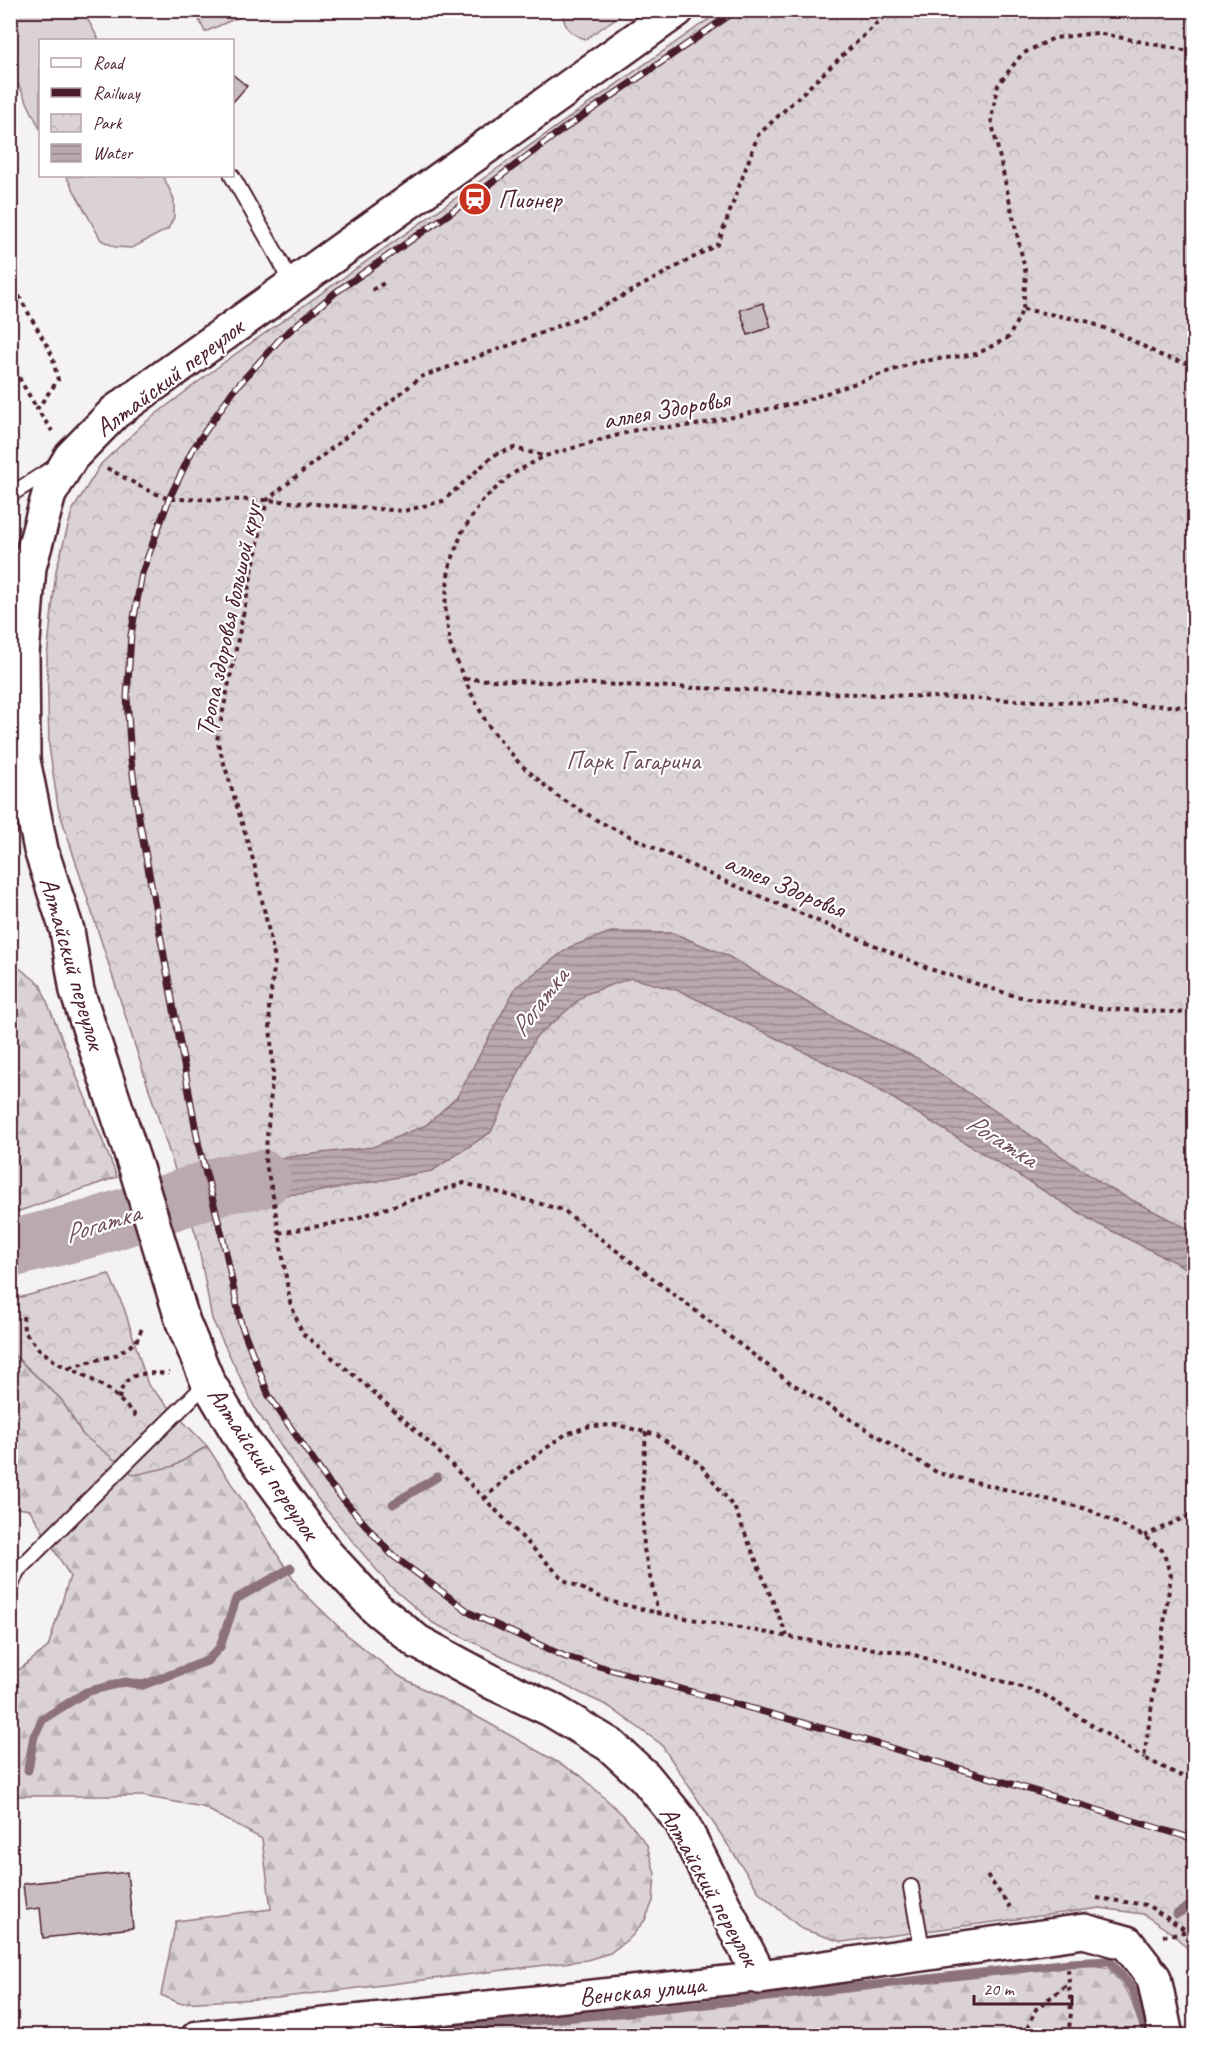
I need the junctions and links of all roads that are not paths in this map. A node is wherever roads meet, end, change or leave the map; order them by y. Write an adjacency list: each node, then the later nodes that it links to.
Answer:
1 (677, 10): 3 (street, Алтайский переулок)
2 (233, 177): 3 (lane)
3 (290, 286): 4 (street, Алтайский переулок)
4 (70, 457): 5 (lane); 6 (street, Алтайский переулок)
5 (10, 495)
6 (208, 1382): 7 (lane); 10 (street, Алтайский переулок)
7 (10, 1588)
8 (911, 1887): 9 (lane)
9 (923, 1954): 10 (street, Венская улица); 12 (street, Венская улица)
10 (760, 1977): 11 (street, Венская улица)
11 (196, 2036)
12 (1166, 2036)

